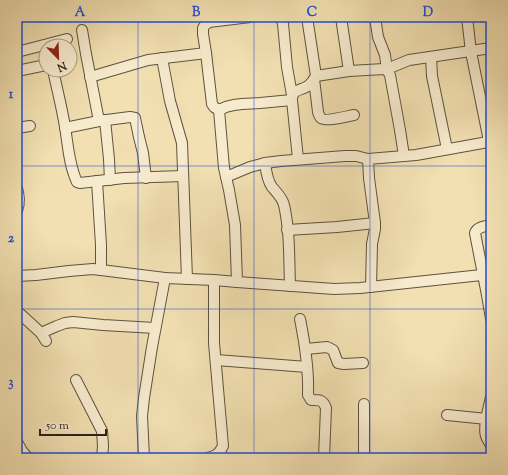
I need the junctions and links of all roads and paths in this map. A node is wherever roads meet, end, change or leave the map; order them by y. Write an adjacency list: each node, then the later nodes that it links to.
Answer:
1 (21, 17): 8 (street)
2 (246, 17): 9 (street)
3 (281, 17): 25 (street)
4 (307, 17): 24 (street)
5 (341, 17): 20 (street)
6 (375, 17): 19 (street)
7 (467, 17): 14 (street)
8 (17, 18)
9 (209, 19): 15 (street)
10 (82, 30): 22 (street)
11 (38, 47): 13 (street)
12 (491, 48): 14 (street)
13 (17, 52)
14 (471, 52): 16 (street); 32 (street)
15 (206, 53): 17 (street); 26 (street)
16 (431, 57): 19 (street); 32 (street)
17 (162, 58): 22 (street); 37 (street)
18 (38, 67): 21 (street)
19 (387, 69): 20 (street); 33 (street)
20 (349, 71): 24 (street)
21 (17, 72)
22 (90, 77): 28 (street)
23 (55, 78): 31 (street)
24 (315, 78): 25 (street); 27 (street)
25 (292, 97): 26 (street); 34 (street)
26 (219, 110): 38 (street)
27 (354, 115)
28 (102, 120): 31 (street); 39 (street); 40 (street)
29 (30, 126): 30 (street)
30 (17, 128)
31 (65, 128): 41 (street)
32 (447, 149): 33 (street)
33 (404, 156): 35 (street)
34 (298, 159): 35 (street); 36 (street)
35 (368, 159): 44 (street)
36 (265, 163): 38 (street); 46 (street)
37 (183, 176): 39 (street); 51 (street)
38 (226, 176): 53 (street)
39 (146, 178): 40 (street)
40 (110, 180): 41 (street)
41 (97, 181): 47 (street)
42 (17, 188): 43 (street)
43 (17, 210)
44 (375, 223): 46 (street); 55 (street)
45 (491, 225): 48 (street)
46 (288, 230): 54 (street)
47 (101, 270): 49 (street); 50 (street)
48 (487, 275): 55 (street); 57 (street)
49 (17, 276)
50 (165, 278): 51 (street); 60 (street)
51 (187, 279): 52 (street)
52 (214, 280): 53 (street); 62 (street)
53 (237, 282): 54 (street)
54 (290, 286): 55 (street)
55 (371, 287)
56 (17, 311): 60 (street)
57 (491, 316): 59 (street)
58 (300, 319): 61 (street)
59 (491, 320)
60 (155, 328): 74 (street)
61 (306, 349): 63 (street); 64 (street)
62 (216, 360): 64 (street); 75 (street)
63 (363, 363)
64 (307, 367): 76 (street)
65 (76, 380): 73 (street)
66 (491, 397): 69 (street)
67 (364, 404): 77 (street)
68 (447, 415): 69 (street)
69 (489, 415): 71 (street)
70 (17, 442): 72 (street)
71 (491, 445)
72 (28, 458)
73 (102, 458)
74 (144, 458)
75 (207, 458)
76 (324, 458)
77 (364, 458)

